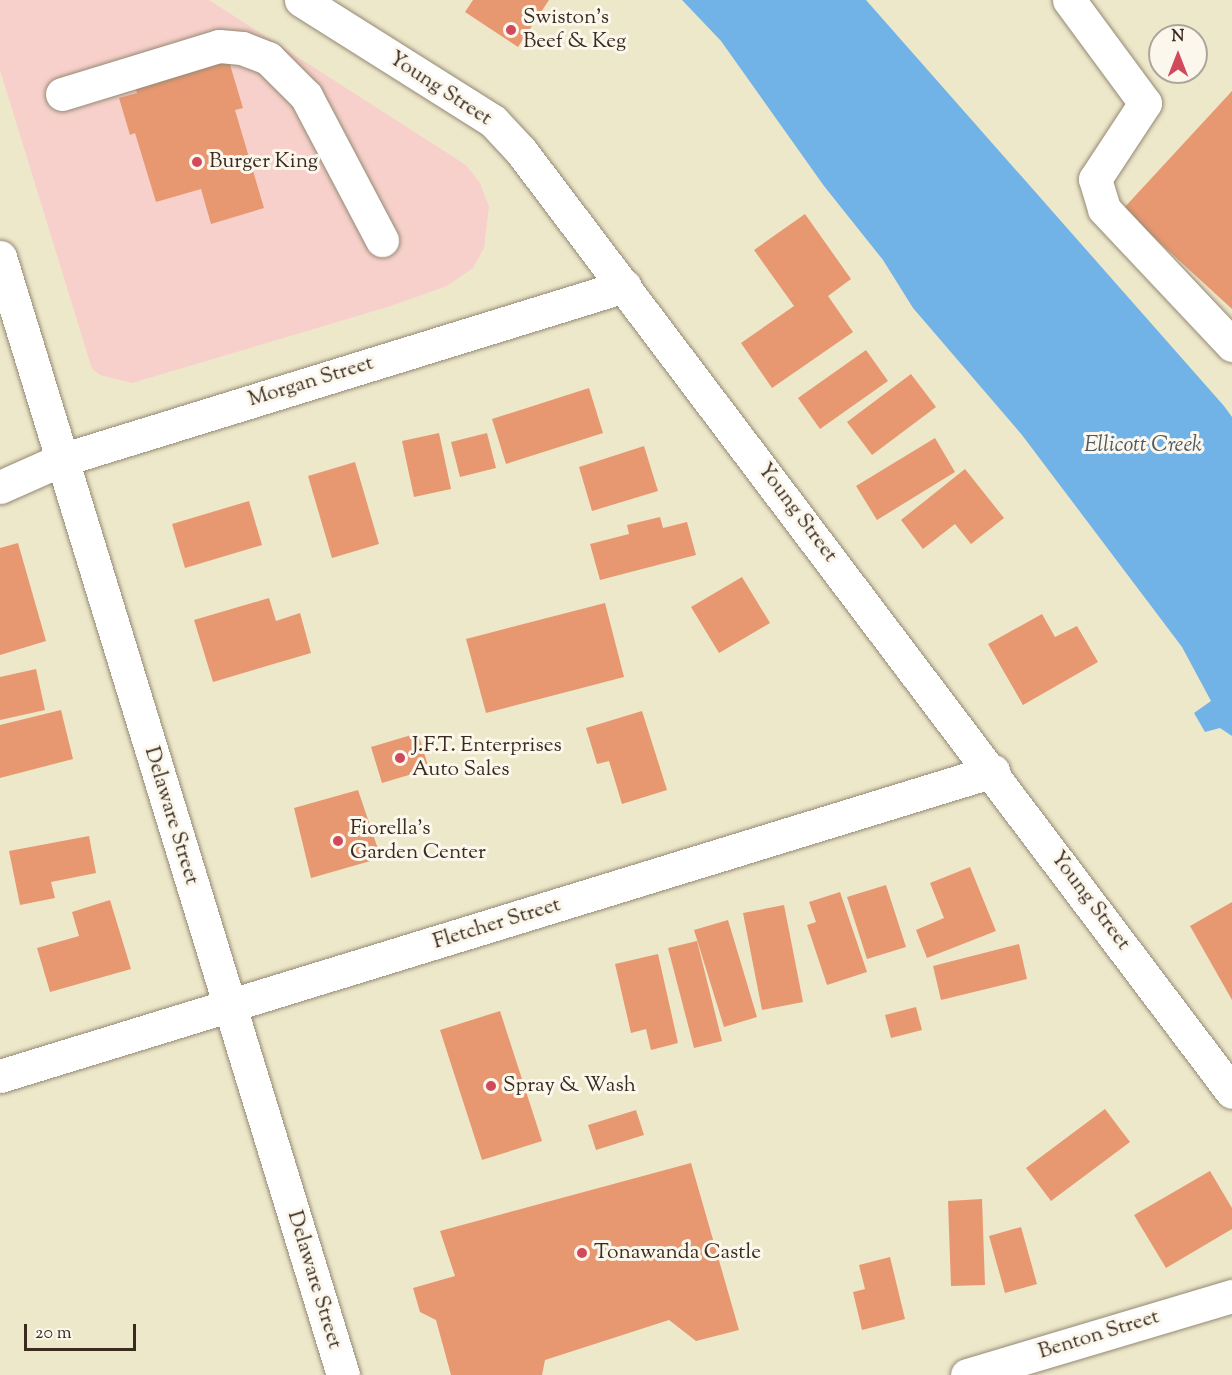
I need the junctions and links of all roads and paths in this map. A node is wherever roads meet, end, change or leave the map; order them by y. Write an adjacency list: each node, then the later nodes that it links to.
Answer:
1 (301, 0): 6 (street, Young Street)
2 (1069, 0): 7 (street)
3 (62, 94): 4 (street)
4 (382, 240)
5 (0, 257): 8 (street, Delaware Street)
6 (625, 286): 8 (street, Morgan Street); 10 (street, Young Street)
7 (1232, 345)
8 (61, 460): 9 (street, Morgan Street); 11 (street, Delaware Street)
9 (0, 487)
10 (993, 771): 11 (street, Fletcher Street); 13 (street, Young Street)
11 (230, 1007): 12 (street, Fletcher Street); 15 (street, Delaware Street)
12 (0, 1076)
13 (1232, 1092)
14 (1232, 1296): 16 (street, Benton Street)
15 (343, 1375)
16 (967, 1375)

